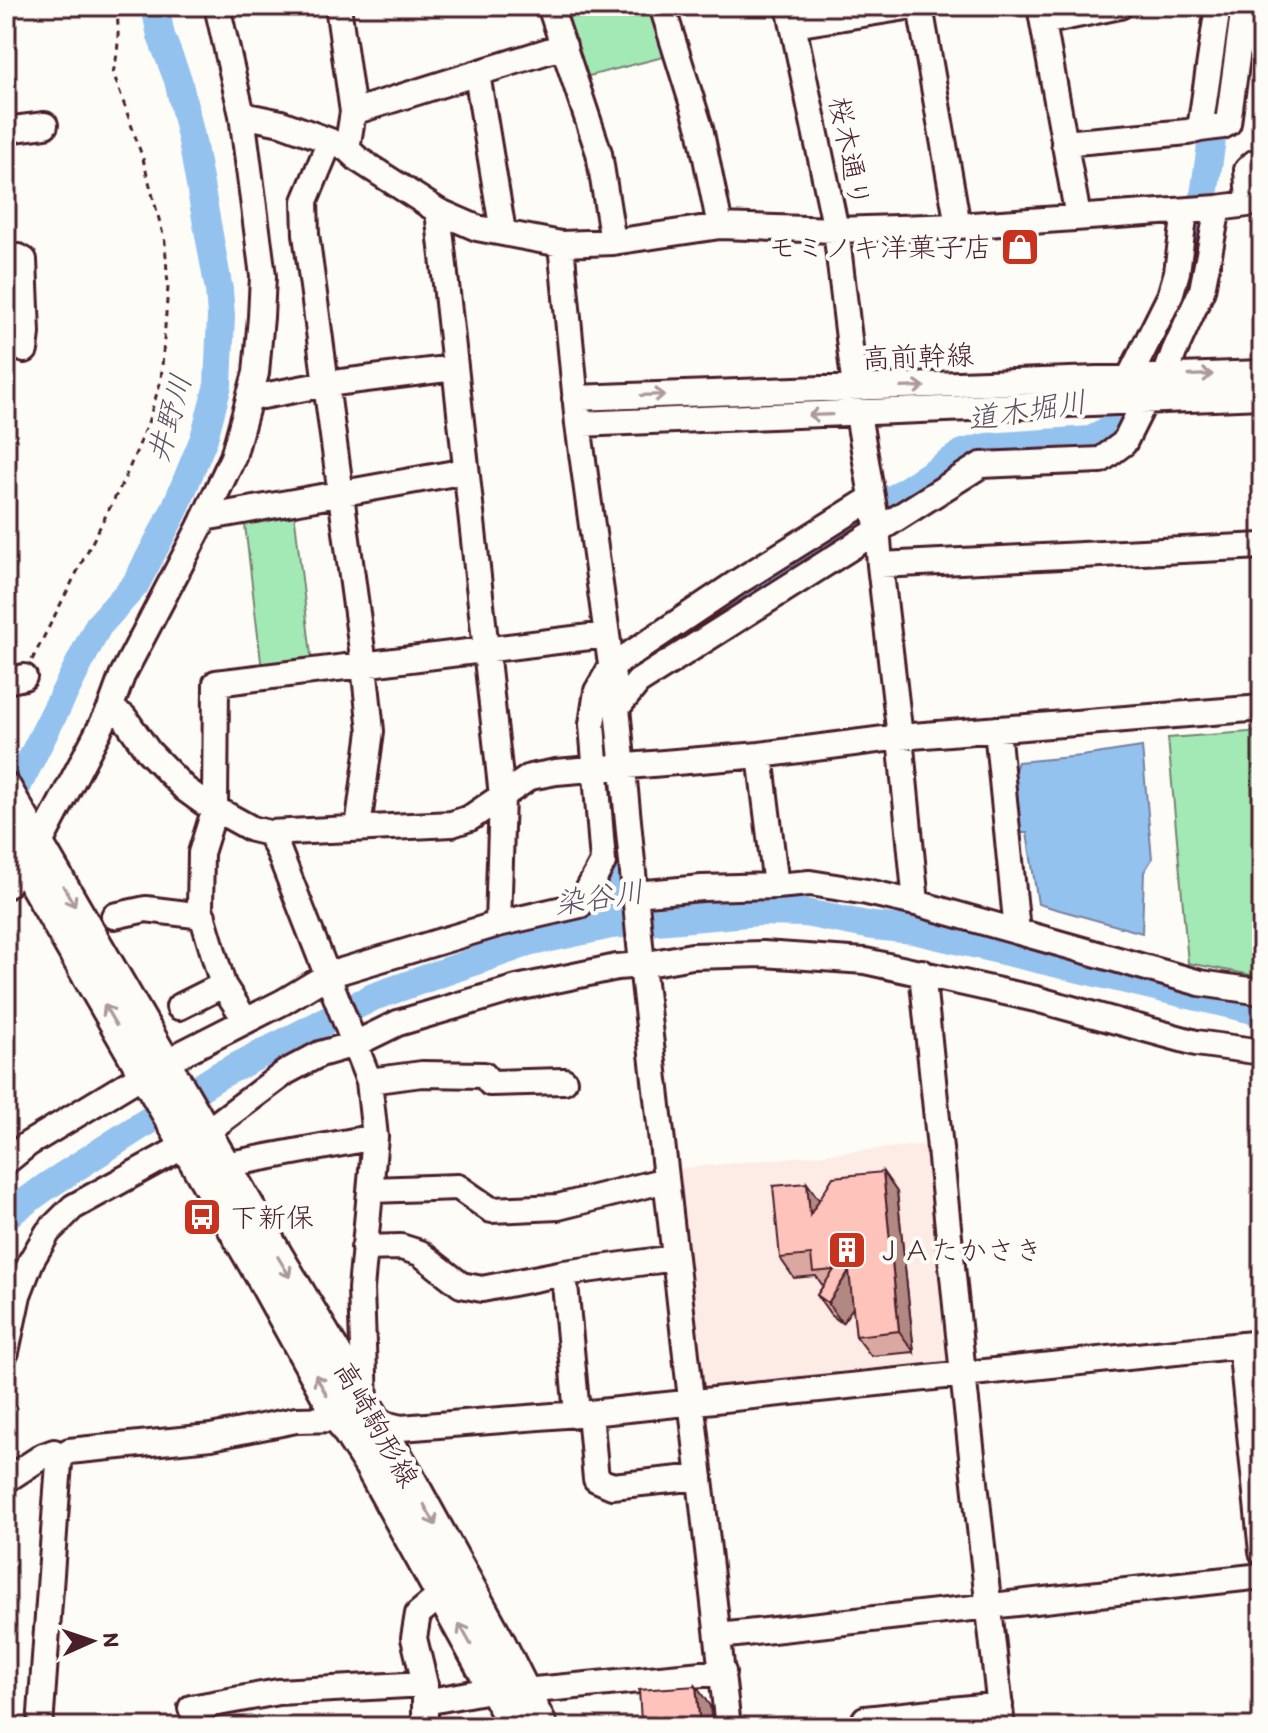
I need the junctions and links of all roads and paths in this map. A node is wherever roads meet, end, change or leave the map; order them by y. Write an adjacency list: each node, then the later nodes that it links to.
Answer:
1 (117, 6): 59 (path)
2 (217, 6): 16 (street)
3 (338, 6): 15 (street)
4 (550, 6): 13 (street)
5 (662, 6): 28 (street)
6 (913, 6): 12 (street)
7 (920, 6): 29 (street)
8 (1120, 6): 11 (street)
9 (1218, 6): 18 (street)
10 (1244, 6): 18 (street)
11 (1042, 14): 20 (street)
12 (791, 15): 30 (street, 桜木通り)
13 (564, 46): 14 (street); 32 (street)
14 (477, 74): 15 (street); 31 (street)
15 (353, 112): 21 (street)
16 (242, 115): 21 (street); 42 (street)
17 (45, 125): 19 (street)
18 (1210, 127): 20 (street)
19 (6, 130)
20 (1064, 143): 27 (street)
21 (338, 145): 25 (street); 40 (street)
22 (1262, 162): 23 (street)
23 (1255, 202): 24 (street)
24 (1218, 208): 26 (street); 38 (street)
25 (438, 211): 31 (street); 36 (street)
26 (1185, 211): 27 (street); 39 (street)
27 (1078, 217): 29 (street)
28 (720, 226): 30 (street); 32 (street)
29 (958, 226): 30 (street)
30 (836, 230): 41 (street, 桜木通り)
31 (503, 232): 33 (street)
32 (613, 242): 33 (street)
33 (561, 244): 44 (street)
34 (6, 258): 35 (street)
35 (25, 350)
36 (454, 368): 40 (street); 48 (street)
37 (1262, 373): 38 (street, 高前幹線, one-way to 37)
38 (1165, 377): 39 (street, 高前幹線)
39 (1129, 378): 41 (street, 高前幹線, one-way to 39)
40 (326, 384): 42 (street); 49 (street)
41 (855, 389): 44 (street, 高前幹線, one-way to 41); 46 (street, 桜木通り)
42 (250, 394): 51 (street)
43 (1262, 396): 45 (street, 高前幹線)
44 (575, 398): 47 (street)
45 (1145, 401): 46 (street, 高前幹線); 52 (street)
46 (858, 414): 47 (street, 高前幹線, one-way to 47); 50 (street, 桜木通り)
47 (578, 424): 55 (street)
48 (466, 471): 49 (street); 56 (street)
49 (341, 492): 51 (street); 57 (street)
50 (872, 500): 52 (street, 桜木通り); 58 (street)
51 (204, 518): 63 (street)
52 (877, 528): 54 (street); 61 (street)
53 (1262, 546): 54 (street)
54 (880, 565): 65 (street)
55 (606, 635): 56 (street); 58 (street)
56 (487, 650): 57 (street); 69 (street)
57 (364, 665): 70 (street); 71 (street)
58 (611, 667): 61 (street); 67 (street)
59 (15, 679): 60 (path)
60 (6, 708)
61 (617, 708): 67 (street)
62 (1262, 708): 64 (street)
63 (110, 709): 70 (street); 73 (street)
64 (997, 729): 65 (street); 81 (street)
65 (900, 737): 66 (street); 77 (street)
66 (760, 755): 67 (street); 75 (street)
67 (608, 768): 69 (street); 76 (street); 80 (street)
68 (6, 789): 73 (main road)
69 (502, 796): 71 (street); 80 (street)
70 (215, 808): 72 (street); 79 (street)
71 (358, 828): 72 (street)
72 (269, 833): 84 (street)
73 (22, 844): 74 (street); 91 (main road)
74 (6, 886)
75 (776, 886): 76 (street); 77 (street)
76 (635, 897): 82 (street)
77 (916, 903): 81 (street)
78 (114, 916): 79 (street)
79 (203, 916): 85 (street)
80 (498, 924): 84 (street)
81 (1017, 931): 86 (street)
82 (642, 960): 83 (street); 89 (street); 98 (street)
83 (922, 972): 90 (street); 105 (street)
84 (330, 979): 88 (street); 89 (street)
85 (223, 985): 87 (street); 88 (street)
86 (1262, 992)
87 (179, 1007)
88 (246, 1021): 91 (street)
89 (354, 1041): 92 (street); 94 (street)
90 (1262, 1052)
91 (157, 1071): 94 (main road); 96 (street)
92 (369, 1081): 93 (street); 95 (street)
93 (564, 1081)
94 (194, 1136): 97 (main road, 高崎駒形線); 104 (street); 108 (main road, 高崎駒形線, one-way to 94)
95 (375, 1137): 97 (street); 99 (street)
96 (6, 1162)
97 (224, 1165): 108 (main road, 高崎駒形線, one-way to 108)
98 (666, 1180): 99 (street); 101 (street)
99 (371, 1190): 100 (street)
100 (364, 1248): 102 (street); 108 (street)
101 (675, 1258): 102 (street); 106 (street)
102 (564, 1273): 107 (street)
103 (1251, 1344): 105 (street); 112 (street)
104 (6, 1352)
105 (963, 1374): 106 (street); 115 (street)
106 (691, 1401): 107 (street); 110 (street)
107 (584, 1413): 108 (street); 110 (street)
108 (360, 1415): 109 (street); 114 (main road, 高崎駒形線); 118 (main road, 高崎駒形線, one-way to 118)
109 (62, 1456): 111 (street); 123 (street)
110 (700, 1477): 116 (street)
111 (6, 1480)
112 (1262, 1552)
113 (1262, 1576): 115 (street)
114 (442, 1594): 118 (main road, 高崎駒形線, one-way to 114); 119 (street)
115 (988, 1606): 116 (street); 121 (street)
116 (719, 1636): 117 (street)
117 (723, 1672): 118 (street); 127 (street)
118 (510, 1690): 119 (street); 125 (main road, 高崎駒形線); 126 (main road, 高崎駒形線)
119 (425, 1693): 120 (street); 124 (street)
120 (191, 1708)
121 (1001, 1716): 122 (street)
122 (865, 1719)
123 (40, 1727)
124 (425, 1727)
125 (515, 1727)
126 (542, 1727)
127 (728, 1727)

